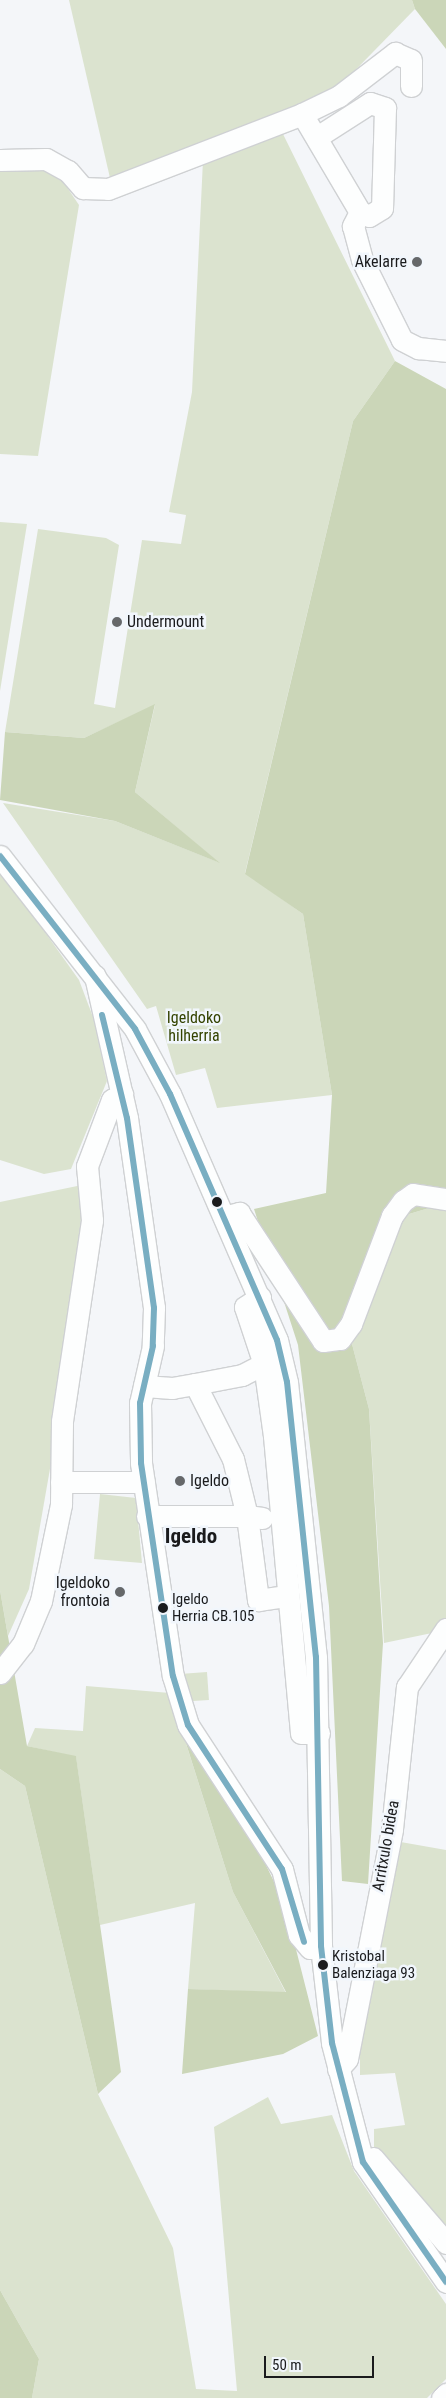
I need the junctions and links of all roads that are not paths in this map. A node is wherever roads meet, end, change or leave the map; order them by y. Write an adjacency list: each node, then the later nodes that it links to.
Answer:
1 (411, 86): 2 (street)
2 (302, 114): 3 (street); 4 (street)
3 (317, 137): 5 (street); 5 (street)
4 (0, 160)
5 (360, 212): 6 (street)
6 (446, 351)
7 (0, 856): 8 (street)
8 (95, 973): 9 (street); 10 (street)
9 (150, 1056): 10 (street); 13 (street)
10 (114, 1063): 11 (street)
11 (122, 1094): 17 (street); 18 (street)
12 (446, 1199): 13 (street)
13 (224, 1216): 14 (street)
14 (260, 1298): 15 (street); 25 (street)
15 (264, 1364): 16 (street); 22 (street)
16 (195, 1384): 17 (street); 21 (street)
17 (144, 1386): 19 (street)
18 (61, 1482): 19 (street); 24 (street)
19 (144, 1482): 20 (street)
20 (147, 1516): 21 (street); 26 (street)
21 (254, 1517): 22 (street)
22 (287, 1596): 25 (street)
23 (446, 1629): 27 (street, Arritxulo bidea)
24 (0, 1673)
25 (319, 1733): 26 (street)
26 (322, 1946): 27 (street)
27 (338, 2069): 28 (street)
28 (356, 2135): 29 (street); 30 (street)
29 (446, 2243)
30 (446, 2282)
31 (446, 2394): 32 (street)
32 (442, 2398)

